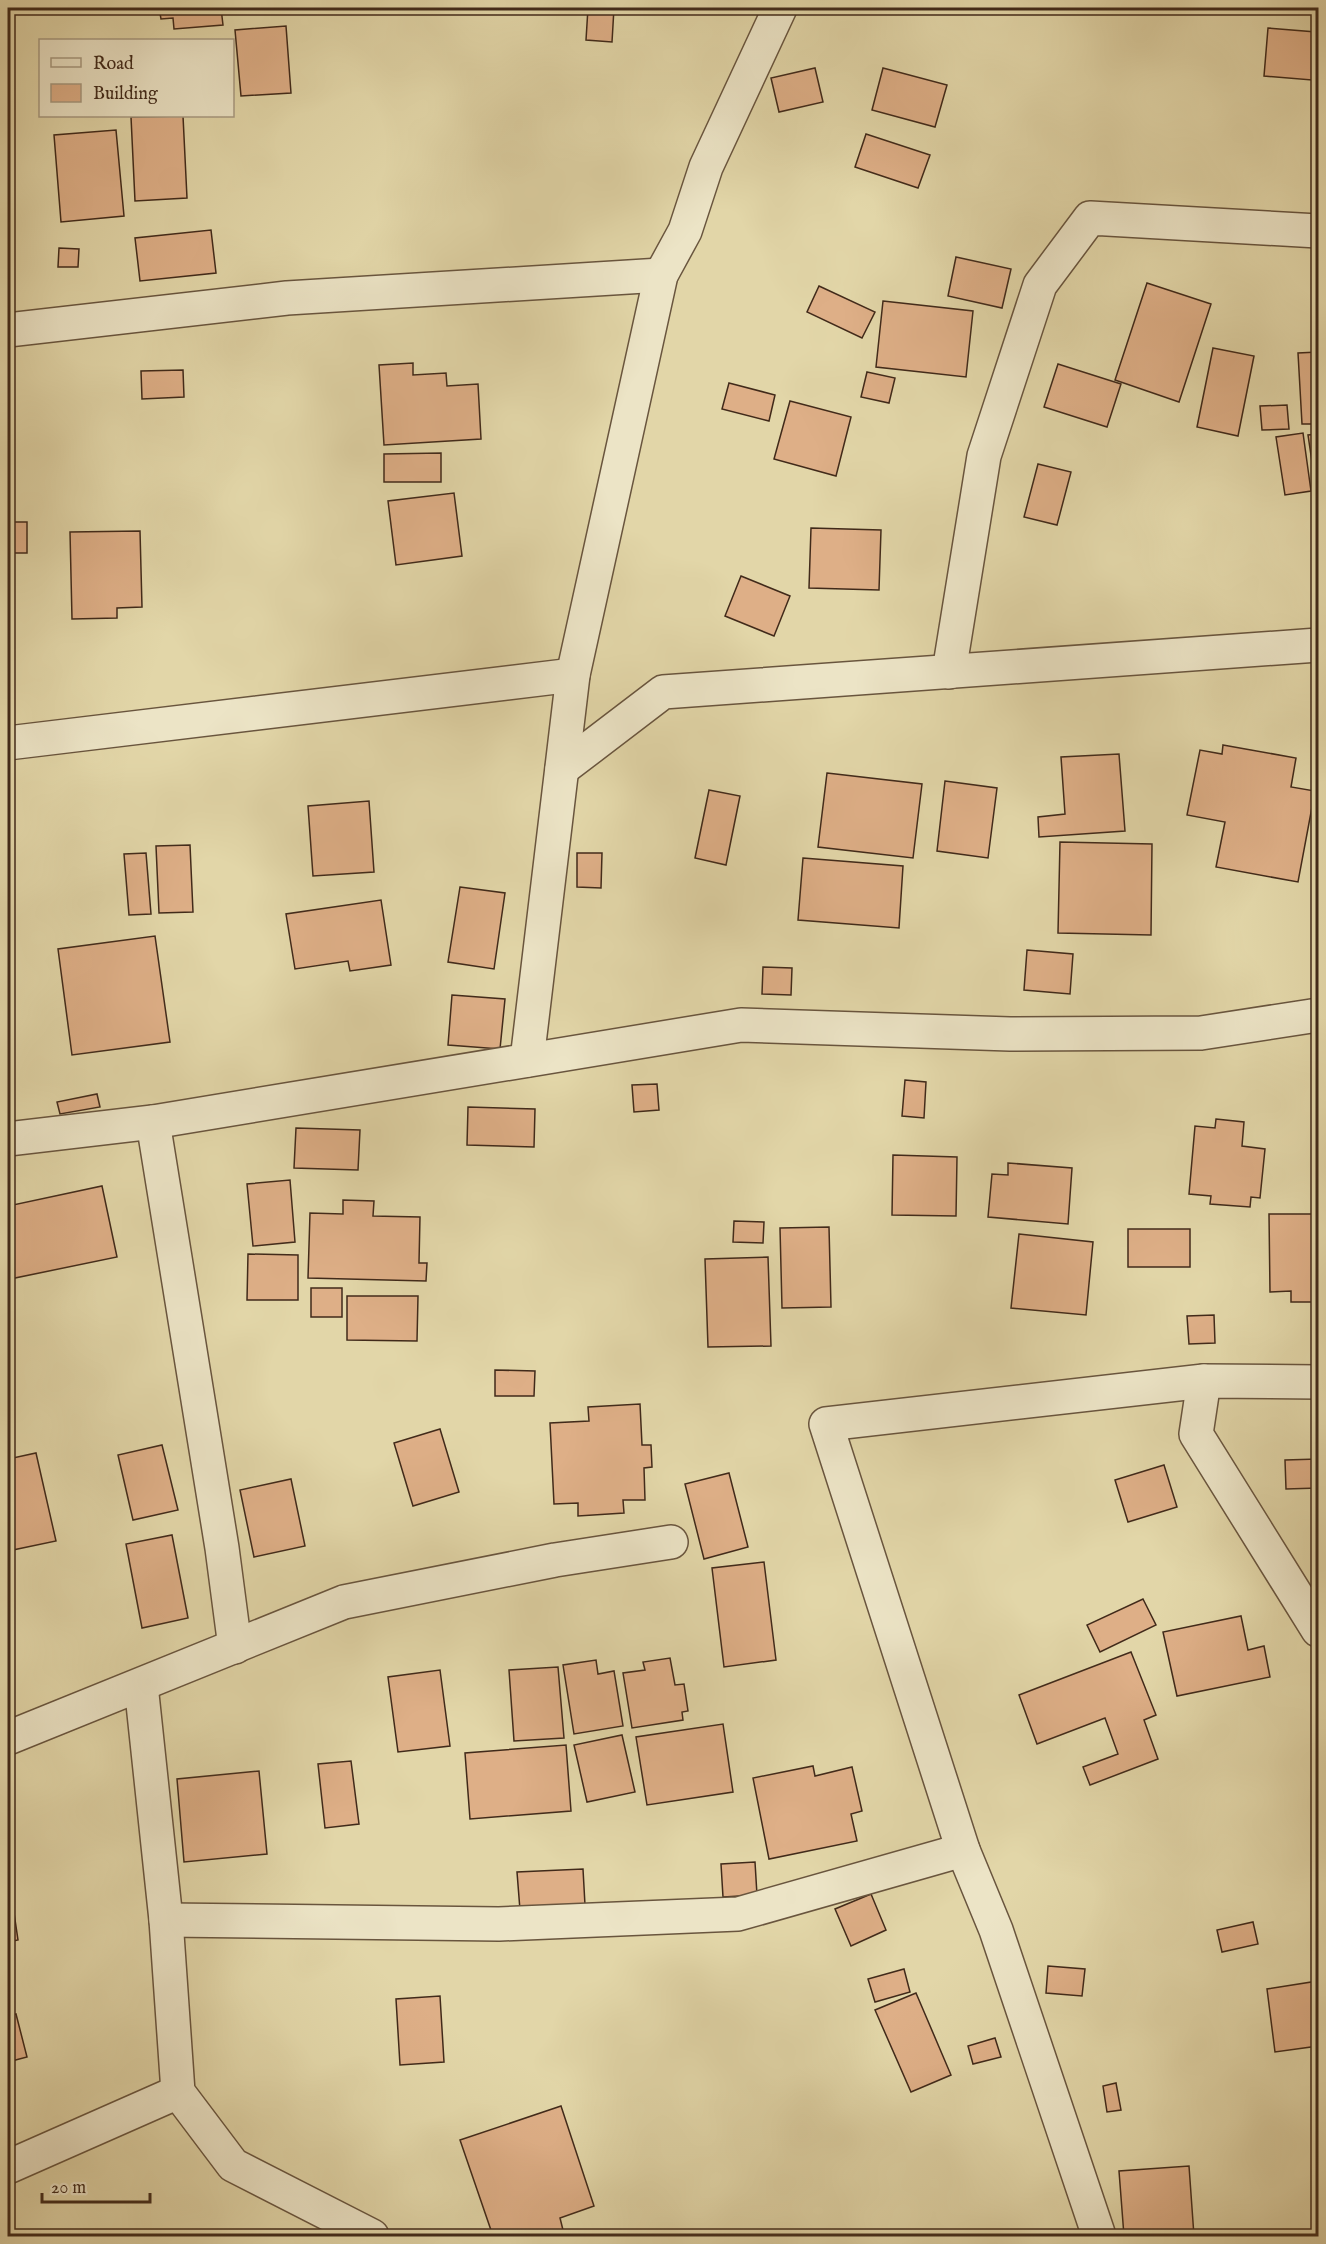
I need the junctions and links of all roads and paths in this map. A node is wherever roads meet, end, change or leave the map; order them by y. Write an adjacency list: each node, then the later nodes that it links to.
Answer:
1 (780, 8): 3 (street)
2 (1318, 231): 6 (street)
3 (661, 275): 4 (street); 7 (street)
4 (8, 330)
5 (1318, 645): 6 (street)
6 (949, 672): 9 (street)
7 (573, 675): 8 (street); 9 (street)
8 (8, 743)
9 (562, 770): 11 (street)
10 (1318, 1015): 11 (street)
11 (527, 1060): 12 (street)
12 (153, 1122): 13 (street); 18 (street)
13 (8, 1139)
14 (1204, 1382): 15 (street); 17 (street); 21 (street)
15 (1318, 1382)
16 (671, 1542): 18 (street)
17 (1318, 1630)
18 (235, 1647): 19 (street)
19 (141, 1685): 20 (street); 22 (street)
20 (8, 1738)
21 (963, 1850): 22 (street); 26 (street)
22 (166, 1920): 23 (street)
23 (178, 2092): 24 (street); 25 (street)
24 (8, 2168)
25 (372, 2236)
26 (1099, 2236)

